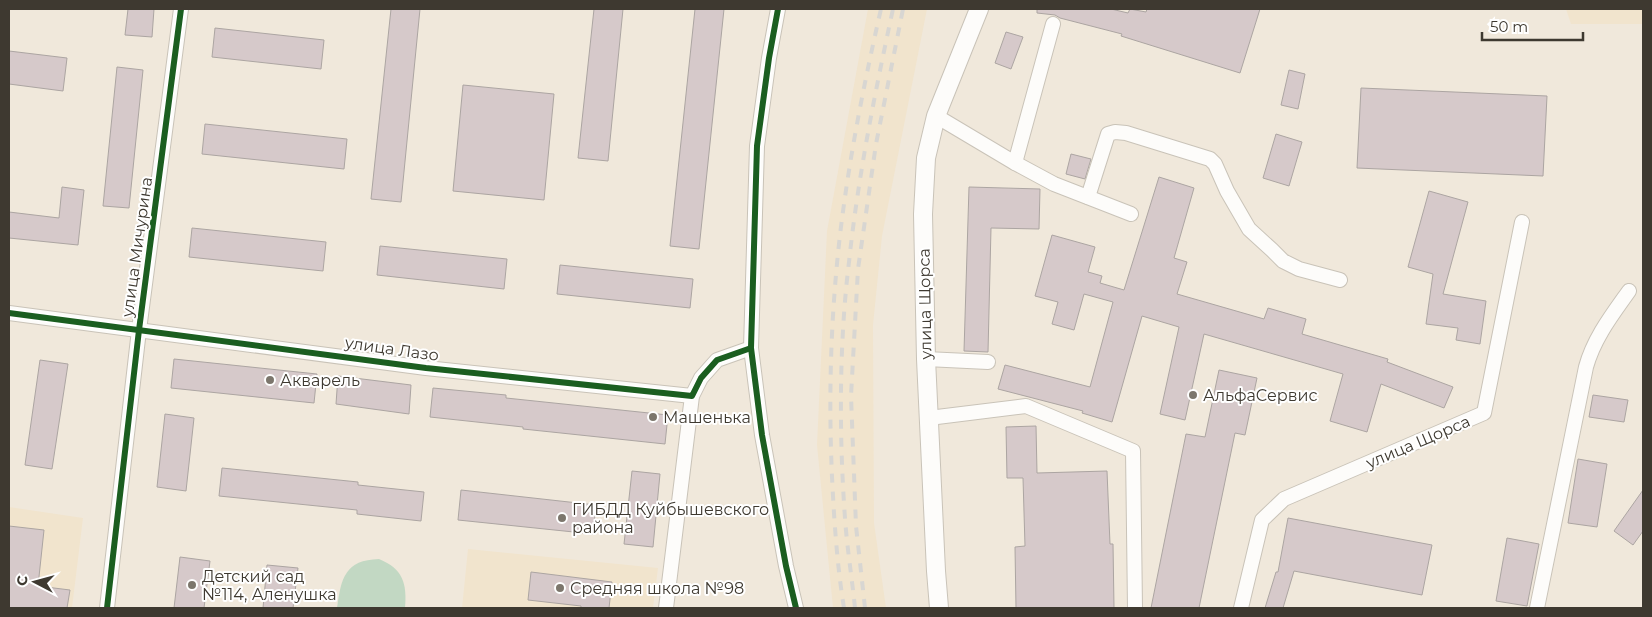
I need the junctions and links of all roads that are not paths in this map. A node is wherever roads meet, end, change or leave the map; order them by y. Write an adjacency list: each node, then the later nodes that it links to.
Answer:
1 (181, 9): 13 (street, улица Мичурина)
2 (778, 9): 14 (street)
3 (979, 9): 5 (main road, улица Щорса)
4 (1052, 24): 6 (street)
5 (936, 116): 6 (street); 15 (main road, улица Щорса)
6 (1015, 163): 7 (street)
7 (1088, 197): 8 (street); 10 (street)
8 (1131, 214)
9 (1522, 222): 24 (street, улица Щорса)
10 (1340, 280)
11 (1629, 291): 25 (street)
12 (9, 313): 13 (street, улица Лазо)
13 (140, 330): 17 (street, улица Лазо); 19 (street, улица Мичурина)
14 (752, 348): 17 (street); 21 (street)
15 (926, 359): 16 (street); 18 (main road, улица Щорса)
16 (988, 362)
17 (692, 396): 20 (street)
18 (929, 418): 22 (main road, улица Щорса); 23 (street)
19 (106, 608)
20 (666, 608)
21 (796, 608)
22 (939, 608)
23 (1135, 608)
24 (1242, 608)
25 (1537, 608)

